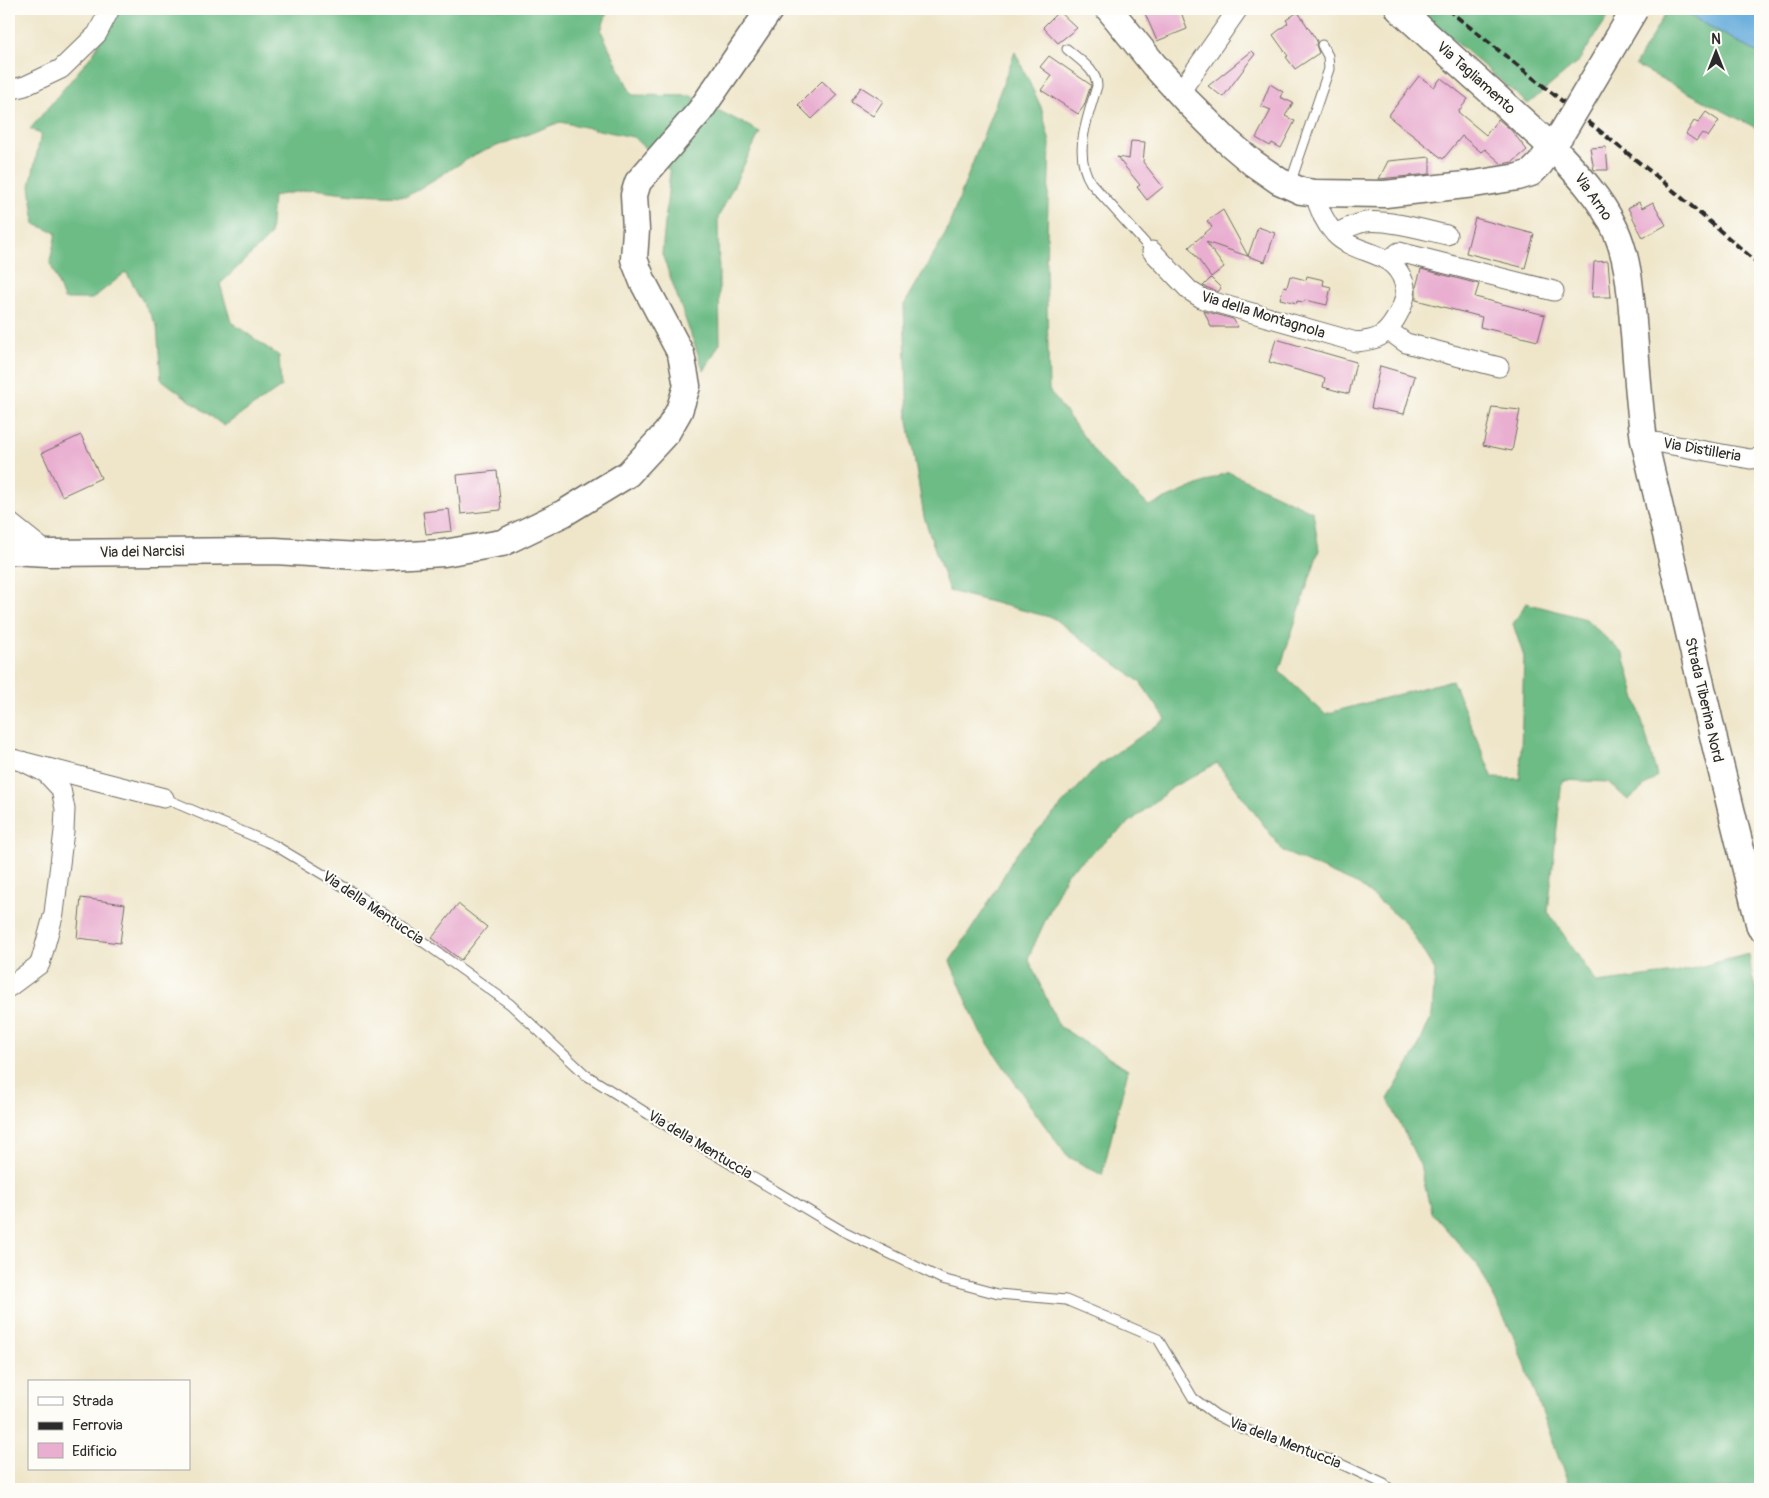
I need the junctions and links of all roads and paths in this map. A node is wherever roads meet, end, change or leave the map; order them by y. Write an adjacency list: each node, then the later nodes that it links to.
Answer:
1 (110, 9): 9 (street)
2 (770, 9): 26 (street, Via dei Narcisi)
3 (1109, 9): 10 (street)
4 (1238, 9): 10 (street)
5 (1399, 9): 11 (street, Via Tagliamento)
6 (1635, 9): 11 (street, bridge)
7 (1322, 45): 12 (lane)
8 (1067, 49): 16 (lane)
9 (9, 90)
10 (1180, 92): 12 (street)
11 (1558, 140): 13 (street); 21 (street, Via Arno)
12 (1289, 186): 13 (street)
13 (1315, 193): 14 (street)
14 (1335, 234): 15 (street); 17 (street)
15 (1447, 234)
16 (1152, 251): 19 (street, Via della Montagnola)
17 (1388, 260): 18 (street); 19 (street)
18 (1554, 291)
19 (1388, 331): 20 (street)
20 (1499, 367)
21 (1644, 440): 22 (street, Via Distilleria); 23 (street, Via Arno)
22 (1760, 458)
23 (1652, 473): 29 (street, Strada Tiberina Nord)
24 (9, 522): 26 (street)
25 (9, 551): 26 (street, Via dei Narcisi)
26 (48, 553)
27 (15, 759): 28 (street, Via della Mentuccia); 30 (street, Via della Mentuccia)
28 (164, 798): 31 (lane, Via della Mentuccia)
29 (1760, 927)
30 (9, 987)
31 (1390, 1489)

